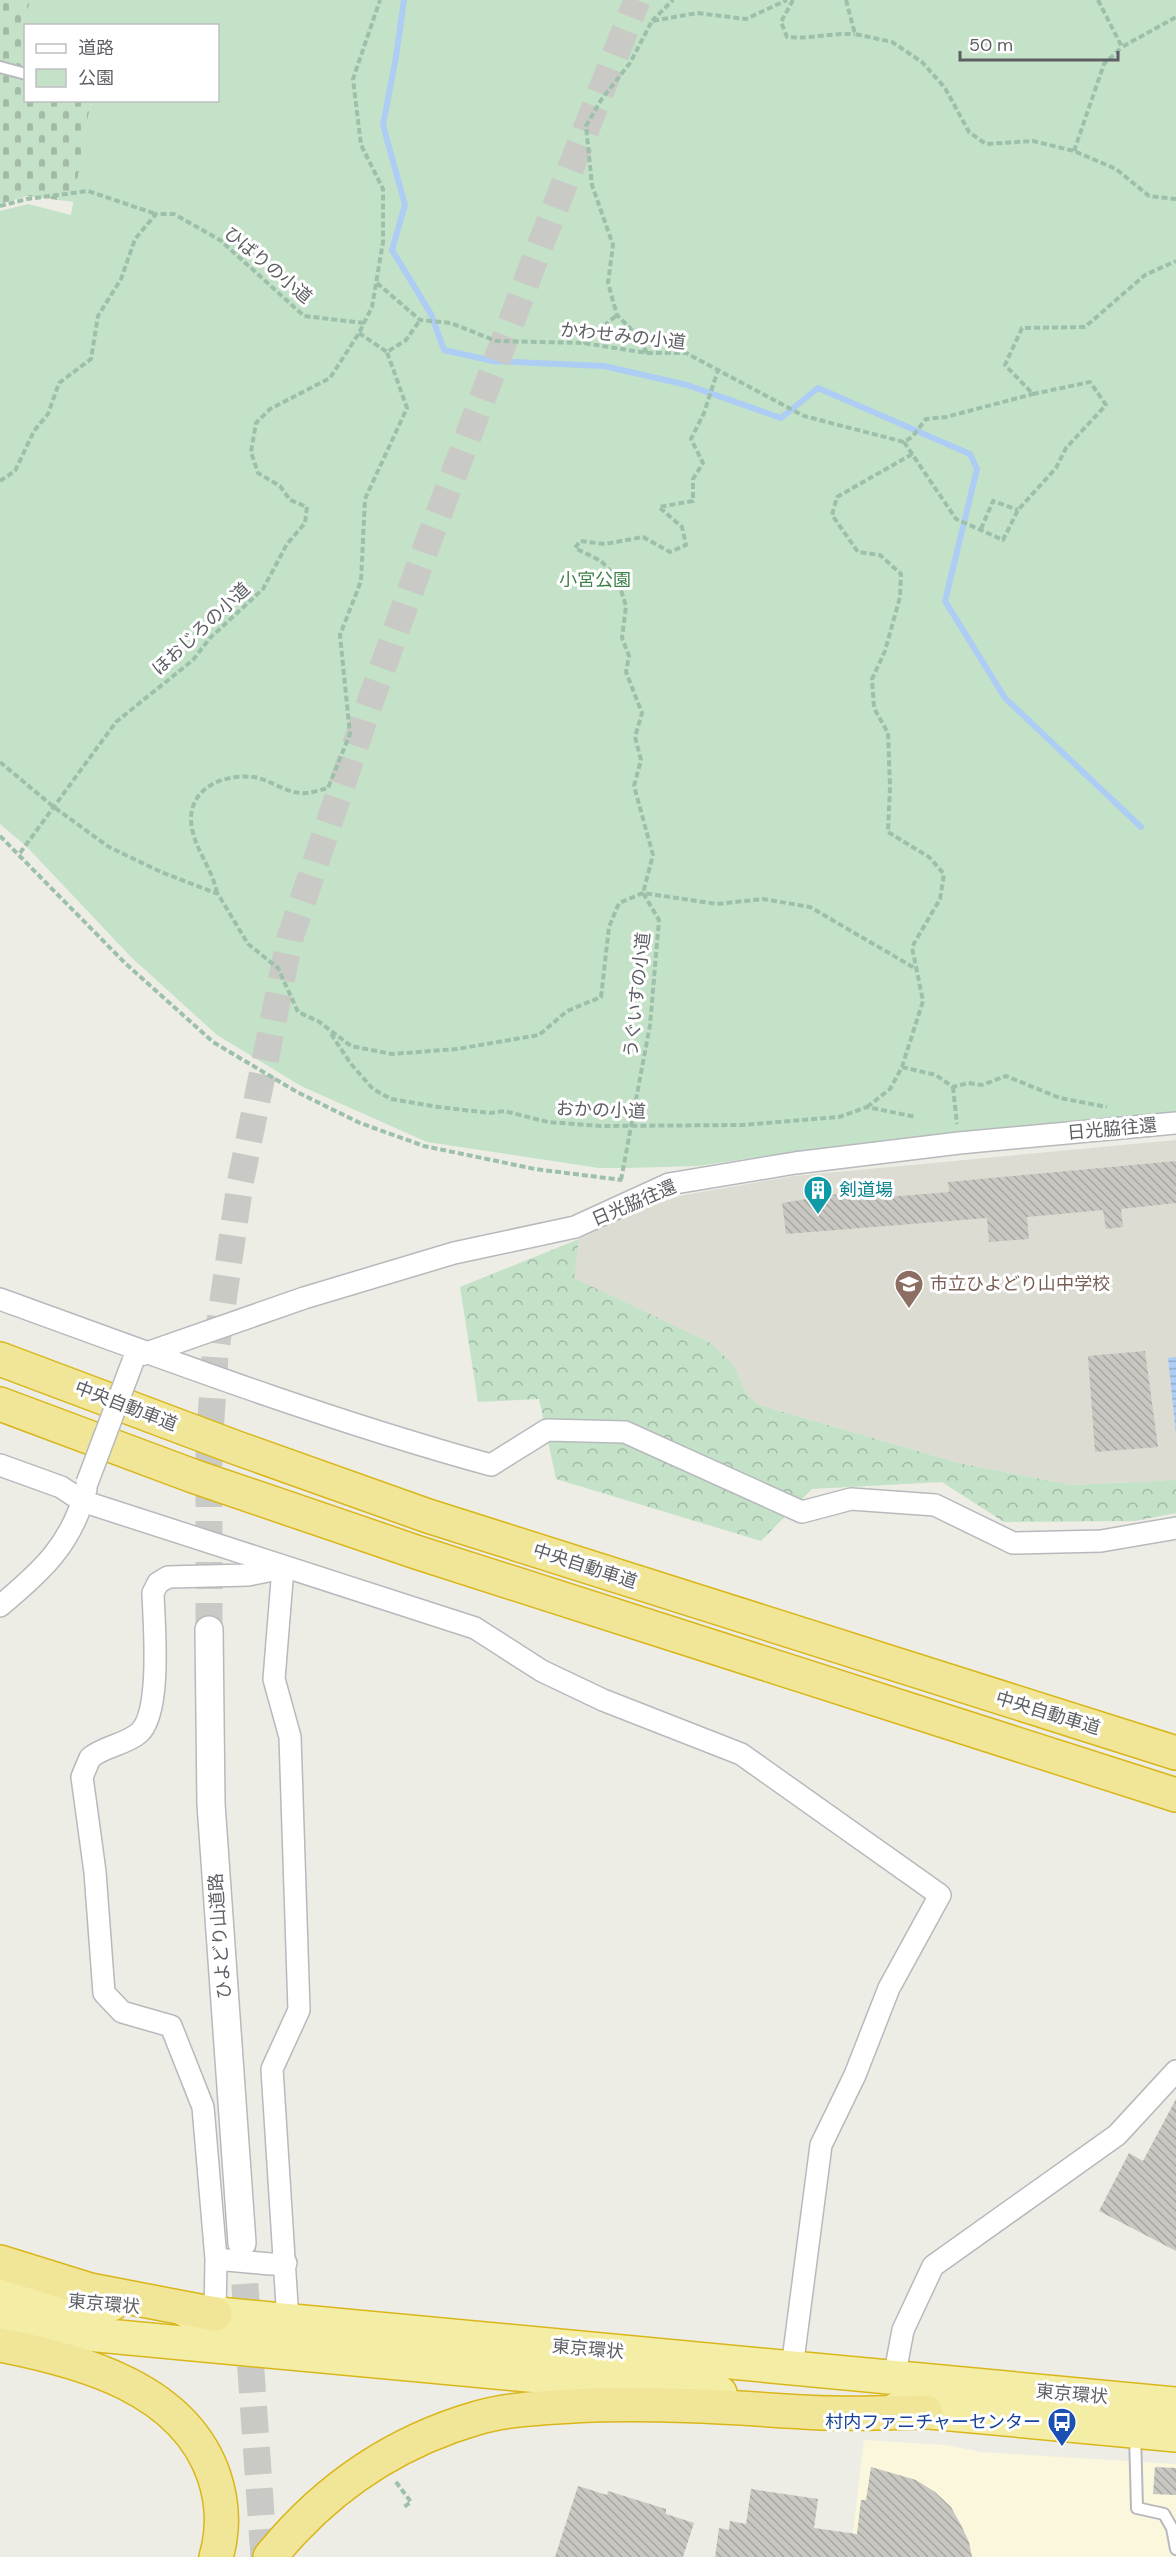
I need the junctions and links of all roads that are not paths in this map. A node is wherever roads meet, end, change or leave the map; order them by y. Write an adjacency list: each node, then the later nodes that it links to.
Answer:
1 (0, 67): 2 (lane)
2 (24, 73)
3 (1176, 1123): 5 (street, 日光脇往還)
4 (0, 1299): 5 (street)
5 (138, 1357): 9 (street, bridge); 10 (street)
6 (0, 1359): 14 (highway, 中央自動車道)
7 (0, 1404): 15 (highway)
8 (0, 1465): 9 (street)
9 (85, 1492): 11 (street); 12 (street)
10 (1176, 1528)
11 (284, 1568): 18 (street); 20 (street); 28 (street)
12 (0, 1606)
13 (209, 1630): 17 (street, ひよどり山道路)
14 (1176, 1753)
15 (1176, 1795)
16 (1176, 2071): 30 (street)
17 (242, 2243)
18 (216, 2259): 20 (street); 22 (street)
19 (0, 2262): 22 (highway)
20 (286, 2263): 23 (street)
21 (0, 2294): 22 (highway, 東京環状)
22 (215, 2314): 23 (highway, 東京環状)
23 (288, 2321): 25 (highway, 東京環状)
24 (0, 2326): 29 (highway, 東京環状)
25 (500, 2341): 27 (highway, 東京環状); 29 (highway)
26 (0, 2345): 37 (highway)
27 (722, 2361): 28 (highway, 東京環状); 31 (highway)
28 (792, 2368): 30 (highway, 東京環状)
29 (504, 2373): 31 (highway, 東京環状)
30 (894, 2378): 32 (highway, 東京環状)
31 (725, 2394): 33 (highway, 東京環状)
32 (1176, 2404)
33 (926, 2412): 34 (highway, 東京環状); 38 (highway)
34 (1135, 2431): 35 (highway, 東京環状); 36 (lane)
35 (1176, 2435)
36 (1176, 2549)
37 (216, 2557)
38 (270, 2557)

